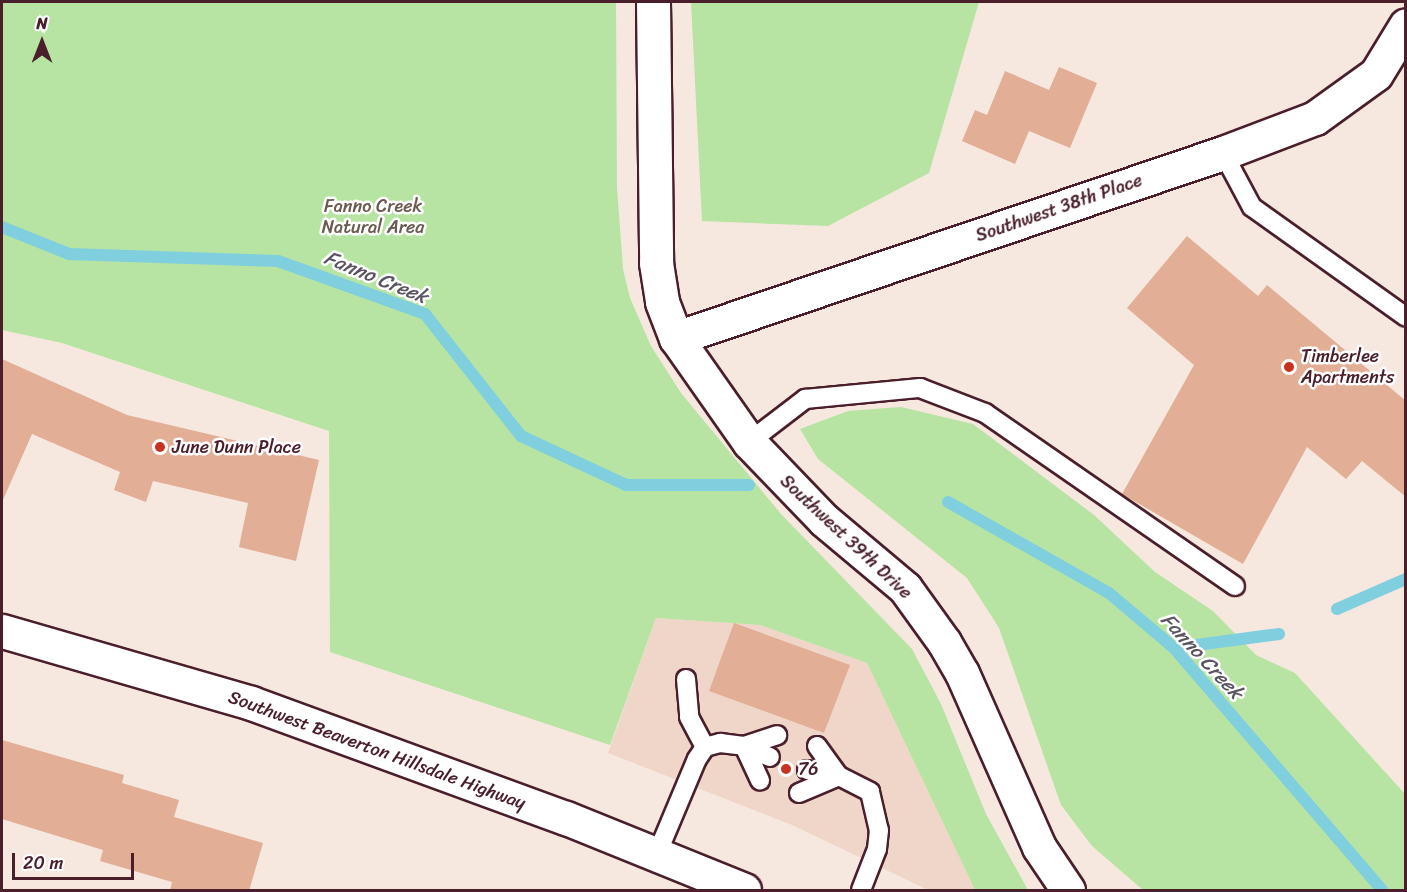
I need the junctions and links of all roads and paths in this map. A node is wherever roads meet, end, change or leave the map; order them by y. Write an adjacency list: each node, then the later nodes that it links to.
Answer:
1 (653, 2): 5 (street, Southwest 39th Drive)
2 (1406, 25): 3 (street, Southwest 38th Place)
3 (1223, 153): 4 (lane); 5 (street, Southwest 38th Place)
4 (1406, 317)
5 (676, 338): 6 (street, Southwest 39th Drive)
6 (749, 442): 7 (lane); 22 (street, Southwest 39th Drive)
7 (1235, 586)
8 (2, 631): 19 (street, Southwest Beaverton Hillsdale Highway)
9 (686, 679): 13 (lane)
10 (777, 735): 11 (lane)
11 (744, 746): 13 (lane); 14 (lane); 17 (lane)
12 (817, 746): 16 (lane)
13 (705, 747): 19 (lane)
14 (770, 758)
15 (807, 770): 16 (lane)
16 (839, 776): 18 (lane); 21 (lane)
17 (760, 780)
18 (799, 793)
19 (657, 854): 20 (street, Southwest Beaverton Hillsdale Highway)
20 (744, 891)
21 (861, 891)
22 (1068, 891)

